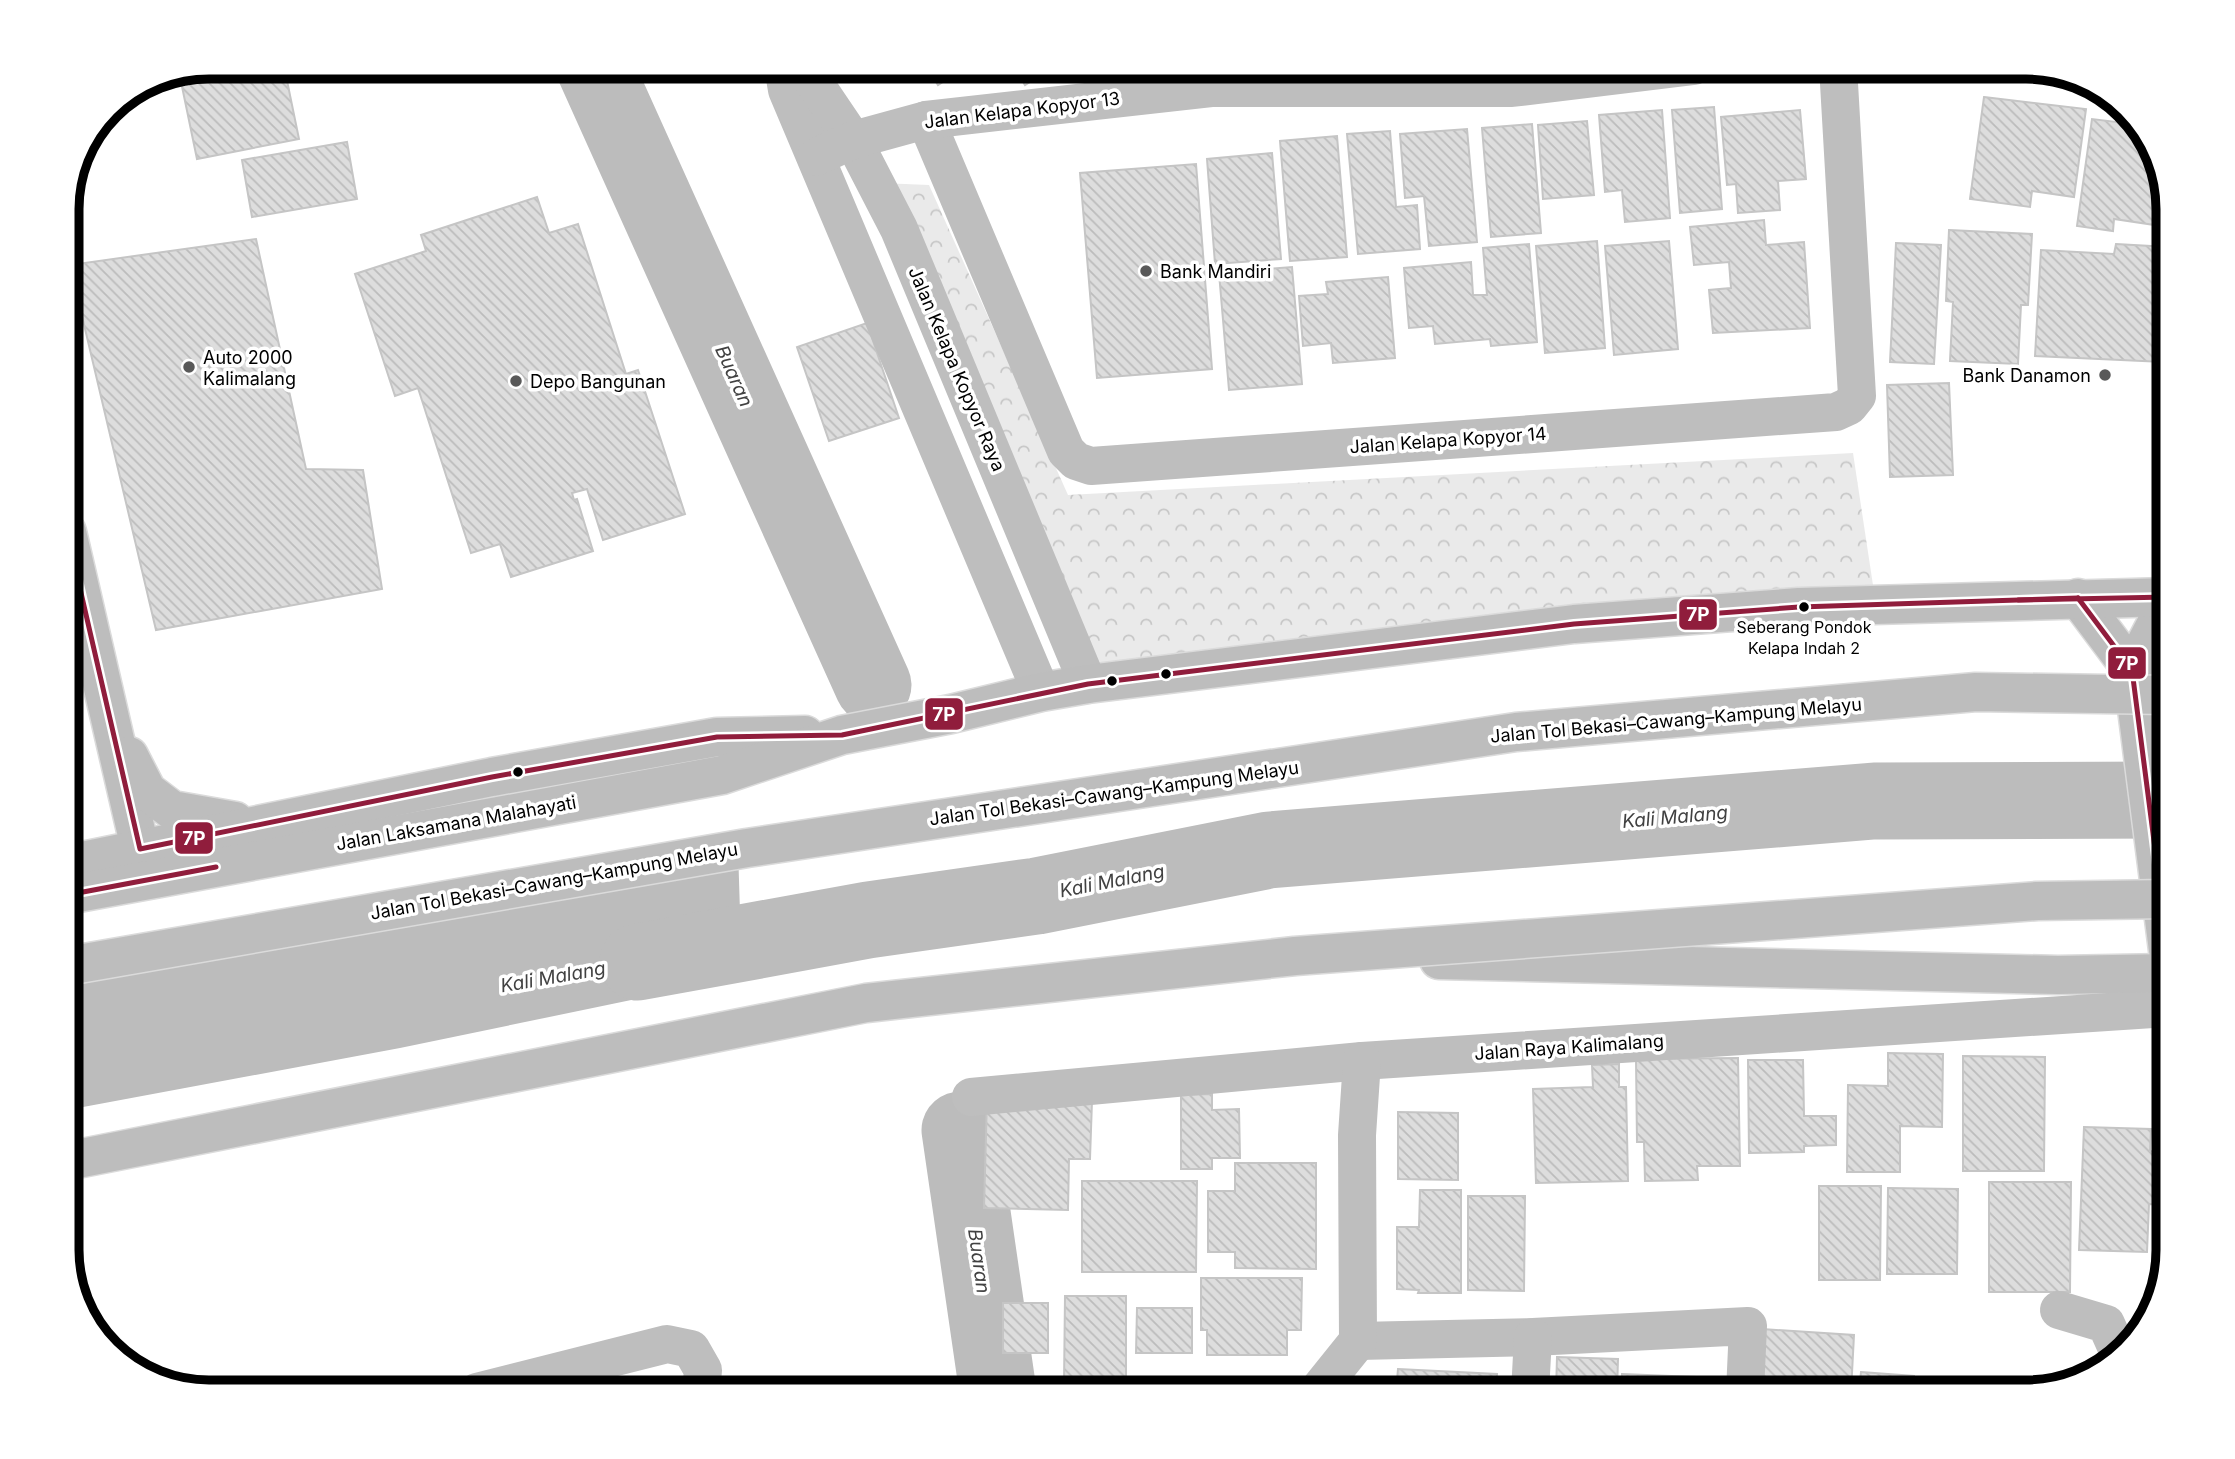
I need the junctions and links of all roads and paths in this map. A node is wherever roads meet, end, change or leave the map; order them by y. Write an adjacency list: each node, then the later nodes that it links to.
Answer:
1 (785, 79): 7 (street)
2 (812, 79): 6 (street, Jalan Kelapa Kopyor Raya)
3 (1192, 79): 5 (street, Jalan Kelapa Kopyor 13)
4 (1839, 79): 5 (street, Jalan Kelapa Kopyor 14)
5 (926, 120): 6 (street, Jalan Kelapa Kopyor 13)
6 (853, 140): 7 (street, Jalan Kelapa Kopyor 13); 12 (street, Jalan Kelapa Kopyor Raya)
7 (816, 157): 14 (street)
8 (79, 585): 15 (main road)
9 (2078, 598): 10 (main road, Jalan Laksamana Malahayati); 12 (main road, Jalan Laksamana Malahayati); 13 (main road)
10 (2156, 599)
11 (2156, 643): 13 (main road)
12 (1088, 684): 14 (main road, Jalan Laksamana Malahayati)
13 (2145, 684): 17 (main road, bridge); 23 (main road, Jalan Tol Bekasi–Cawang–Kampung Melayu, bridge)
14 (1041, 692): 16 (main road, Jalan Laksamana Malahayati)
15 (109, 716): 18 (main road); 19 (main road)
16 (842, 735): 18 (main road, Jalan Laksamana Malahayati); 19 (main road, Jalan Laksamana Malahayati)
17 (2156, 800)
18 (258, 825): 19 (main road, Jalan Laksamana Malahayati)
19 (144, 865): 20 (main road, Jalan Laksamana Malahayati)
20 (79, 883)
21 (2156, 924): 22 (main road, bridge)
22 (1295, 956): 24 (main road, bridge); 28 (main road, bridge)
23 (79, 964)
24 (2156, 973)
25 (2156, 1009): 26 (street, Jalan Raya Kalimalang)
26 (1362, 1061): 27 (street, Jalan Raya Kalimalang); 31 (street)
27 (971, 1097)
28 (79, 1159)
29 (2059, 1310): 32 (street)
30 (1533, 1337): 31 (street); 36 (street); 37 (street)
31 (1359, 1341): 35 (street)
32 (2115, 1344)
33 (524, 1380): 34 (street)
34 (703, 1380)
35 (1327, 1380)
36 (1531, 1380)
37 (1746, 1380)

